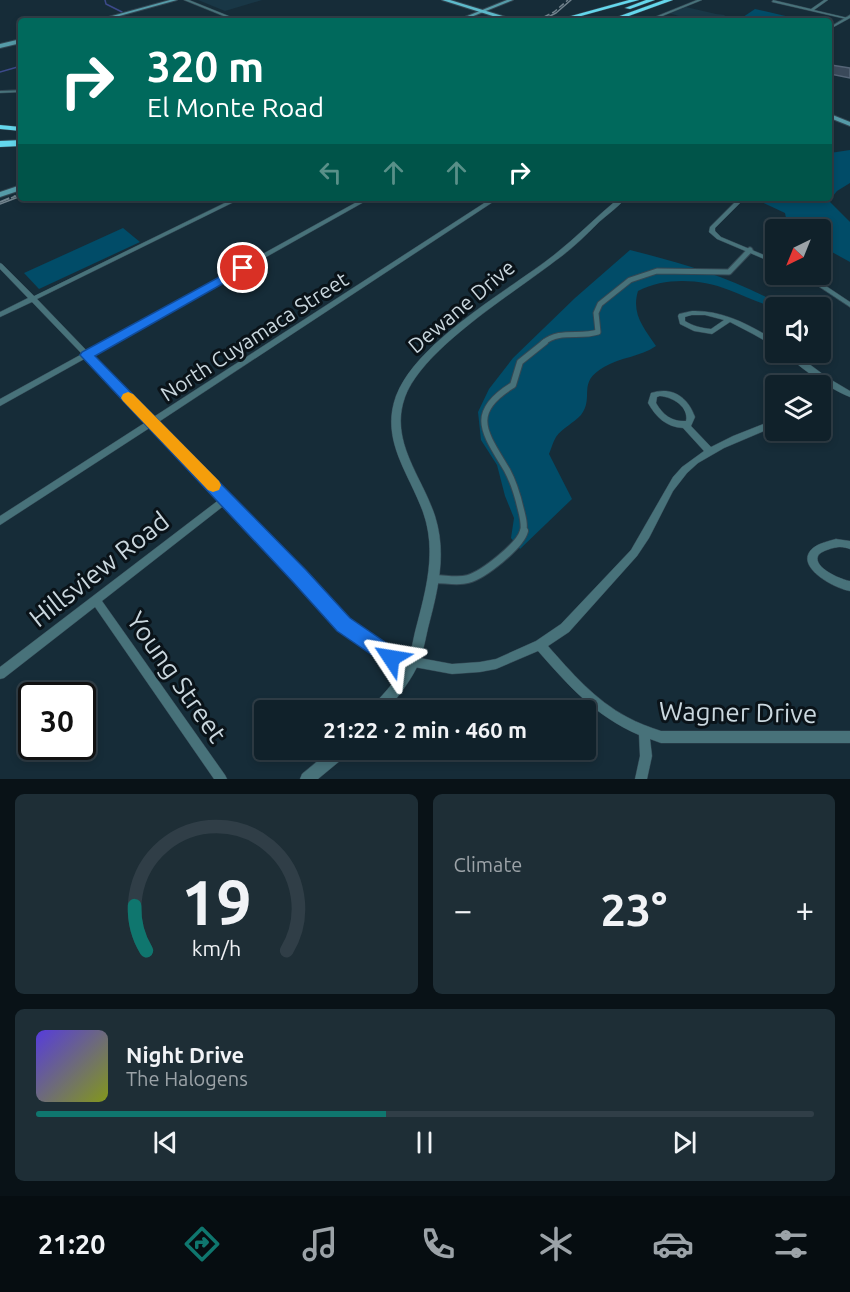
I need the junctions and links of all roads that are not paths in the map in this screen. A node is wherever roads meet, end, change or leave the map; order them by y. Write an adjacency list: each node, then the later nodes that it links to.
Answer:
1 (175, 0): 15 (main road)
2 (186, 0): 16 (street)
3 (445, 0): 13 (main road)
4 (511, 0): 13 (main road)
5 (636, 0): 19 (highway)
6 (652, 0): 20 (highway)
7 (670, 0): 21 (highway)
8 (676, 0): 22 (highway)
9 (700, 0): 23 (street)
10 (826, 0): 12 (street)
11 (773, 1): 12 (street)
12 (811, 10): 14 (street)
13 (482, 11): 17 (main road); 18 (main road)
14 (848, 17): 24 (street)
15 (107, 18)
16 (231, 18)
17 (464, 18)
18 (506, 18)
19 (567, 18)
20 (598, 18)
21 (618, 18)
22 (635, 18)
23 (655, 18)
24 (832, 27)
25 (18, 42): 26 (main road)
26 (1, 45)
27 (18, 91): 28 (street)
28 (0, 92)
29 (832, 117): 30 (main road)
30 (850, 124)
31 (0, 127): 32 (highway)
32 (18, 129)
33 (0, 133): 34 (highway)
34 (18, 134)
35 (0, 143): 36 (highway)
36 (18, 143)
37 (18, 188): 38 (main road)
38 (0, 195)
39 (233, 201): 48 (street)
40 (363, 201): 53 (street)
41 (491, 201): 59 (street, North Cuyamaca Street)
42 (620, 201): 66 (street, Dewane Drive)
43 (739, 201): 44 (street)
44 (750, 250): 45 (street); 66 (street)
45 (765, 257)
46 (0, 265): 48 (street)
47 (820, 285): 49 (street)
48 (33, 298): 50 (street); 53 (street)
49 (850, 305)
50 (0, 315)
51 (729, 320): 51 (street); 52 (street)
52 (765, 338)
53 (87, 355): 58 (street); 59 (street)
54 (802, 363): 55 (street)
55 (819, 375)
56 (831, 387): 57 (street)
57 (850, 394)
58 (0, 403)
59 (152, 422): 63 (street); 64 (street, North Cuyamaca Street)
60 (685, 425): 60 (street); 62 (street)
61 (765, 427): 62 (street)
62 (711, 452): 69 (street)
63 (226, 499): 68 (street, Hillsview Road); 70 (street)
64 (0, 521)
65 (850, 545): 67 (street)
66 (435, 579): 70 (street, Dewane Drive)
67 (850, 586)
68 (96, 600): 71 (street, Hillsview Road); 76 (street, Young Street)
69 (540, 645): 70 (street); 73 (street, Wagner Drive)
70 (413, 663): 72 (street, Dewane Drive)
71 (0, 674)
72 (385, 700)
73 (644, 731): 74 (street, Wagner Drive); 78 (street)
74 (850, 737)
75 (330, 760): 77 (street)
76 (221, 779)
77 (307, 779)
78 (641, 779)

